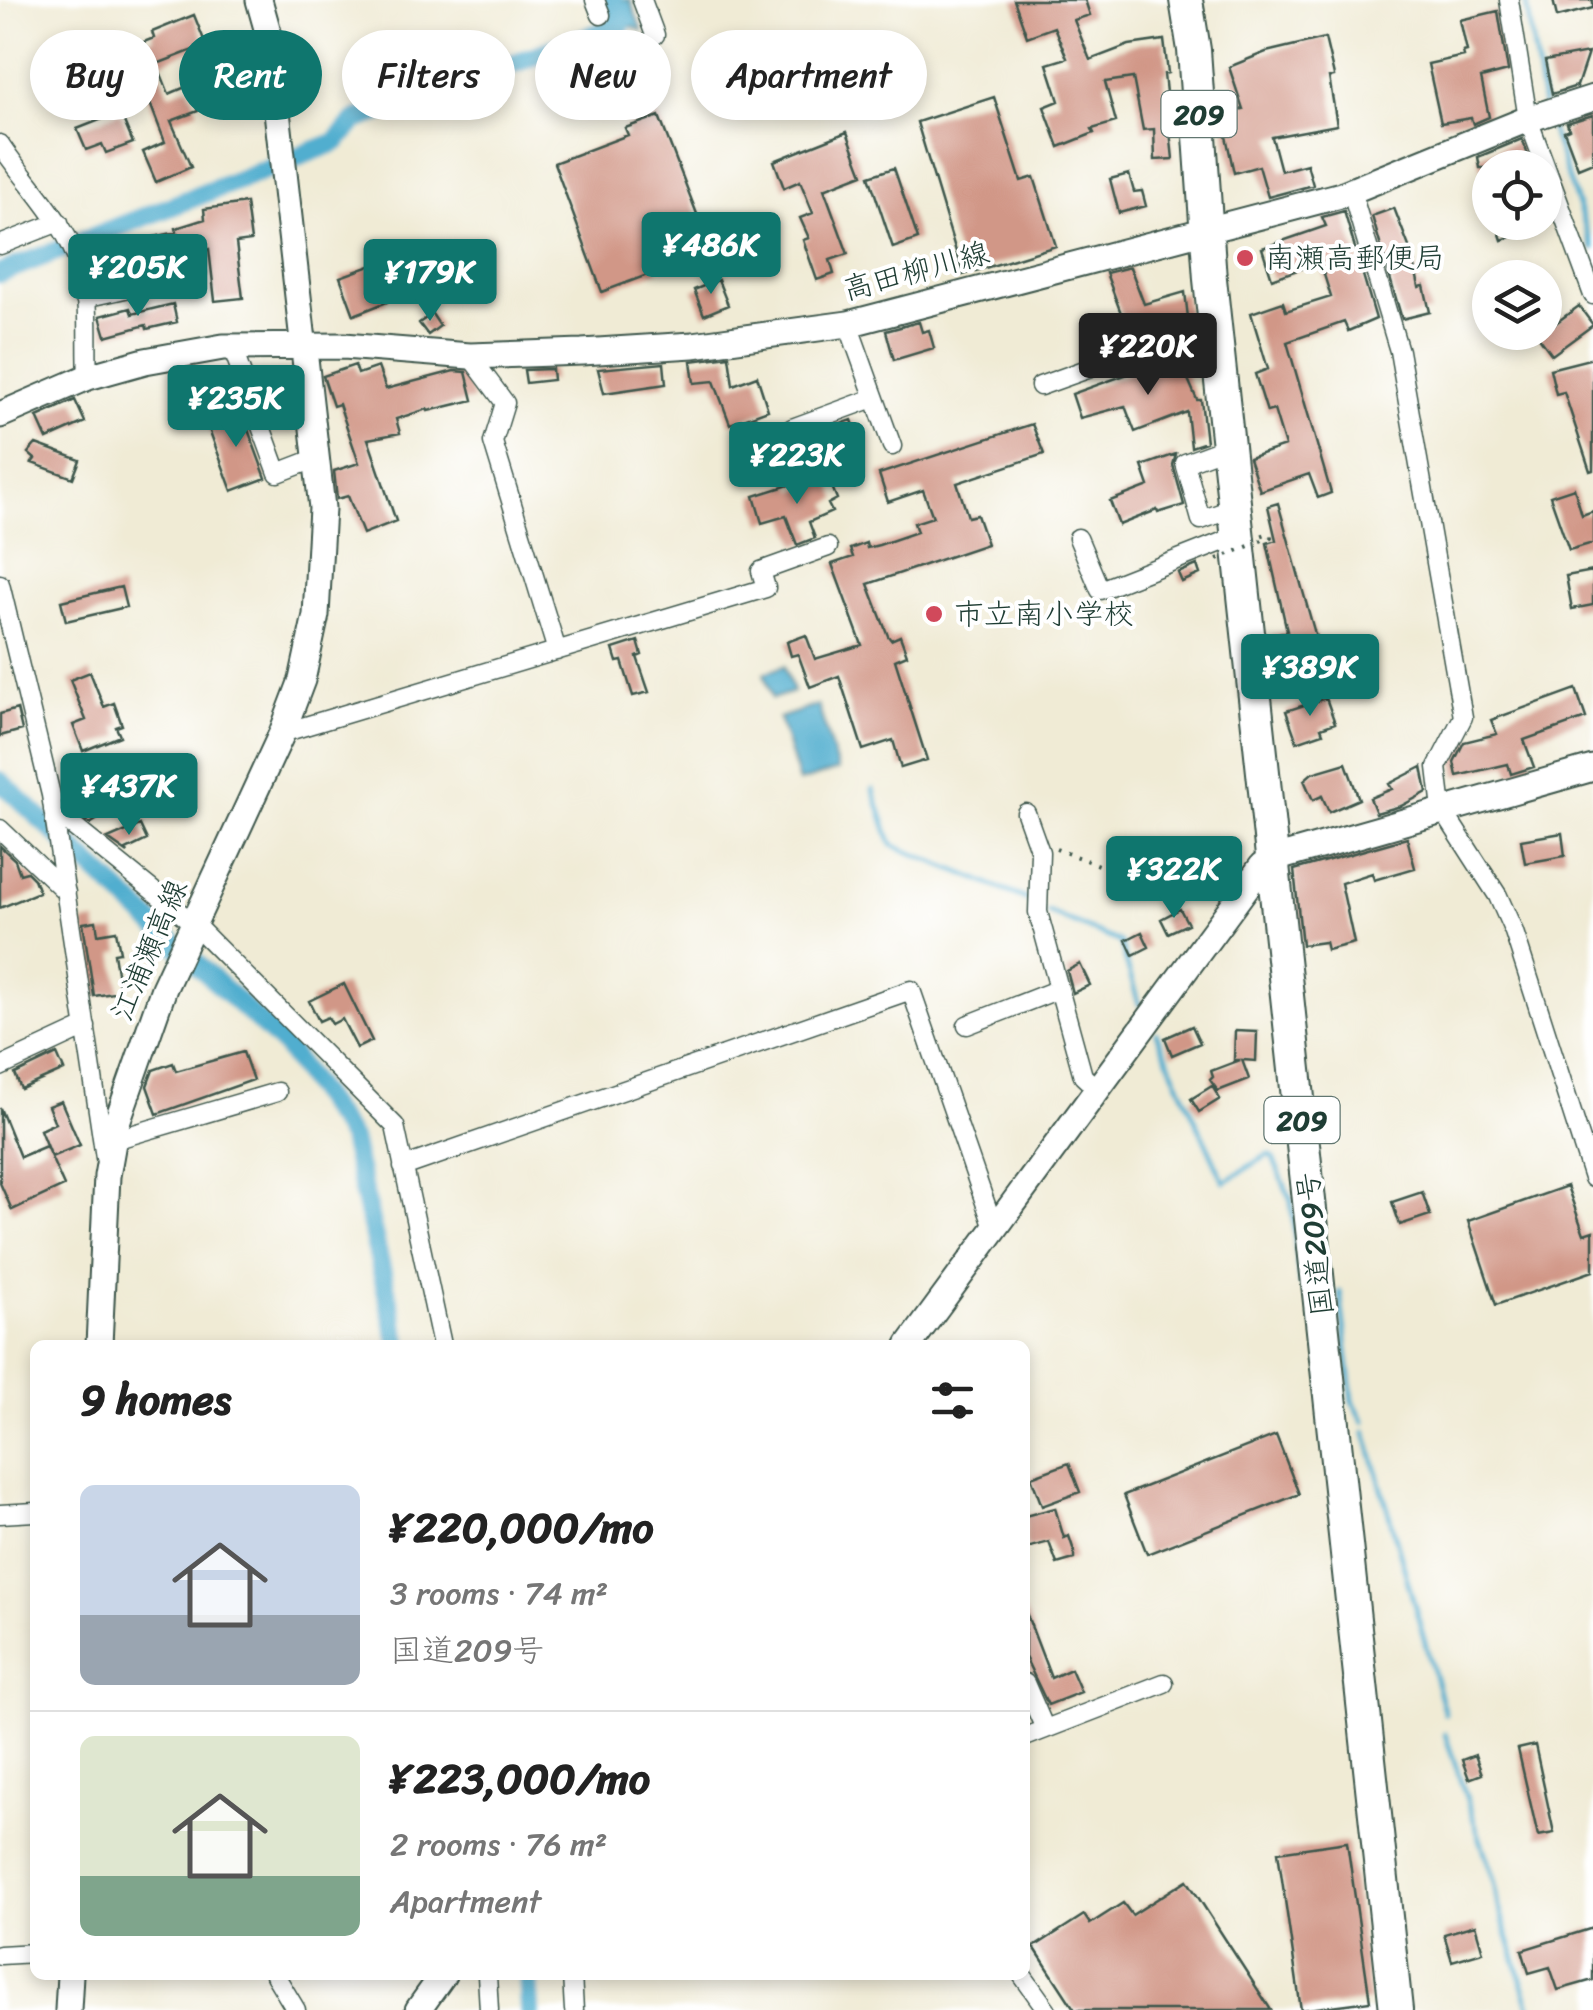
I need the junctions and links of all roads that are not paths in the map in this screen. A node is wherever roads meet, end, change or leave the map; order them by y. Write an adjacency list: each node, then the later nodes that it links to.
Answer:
1 (259, 0): 17 (main road, 江浦瀬高線)
2 (642, 0): 5 (street)
3 (1186, 0): 11 (highway, 国道209号 / 209)
4 (1509, 0): 7 (street)
5 (653, 30)
6 (1592, 94): 7 (main road, 高田柳川線)
7 (1541, 115): 9 (main road, 高田柳川線); 14 (street)
8 (0, 144): 10 (street)
9 (1351, 190): 11 (main road, 高田柳川線); 37 (street)
10 (56, 218): 12 (street); 15 (street)
11 (1207, 230): 16 (main road, 高田柳川線); 19 (highway, 国道209号 / 209)
12 (0, 245)
13 (197, 273): 15 (street)
14 (1593, 295)
15 (84, 298): 21 (street)
16 (848, 324): 20 (main road, 高田柳川線); 23 (street)
17 (305, 346): 18 (main road, 高田柳川線); 20 (main road, 高田柳川線); 28 (main road, 江浦瀬高線)
18 (232, 347): 21 (main road, 高田柳川線); 28 (street)
19 (1217, 347): 22 (street); 27 (highway, 国道209号 / 209)
20 (470, 356): 33 (street)
21 (88, 376): 24 (main road, 高田柳川線)
22 (1040, 386)
23 (874, 398): 25 (street); 26 (street)
24 (0, 415)
25 (792, 428)
26 (892, 446)
27 (1228, 448): 29 (highway, 国道209号 / 209); 29 (street)
28 (317, 458): 34 (main road, 江浦瀬高線)
29 (1247, 536): 30 (street); 40 (highway, 国道209号 / 209)
30 (1078, 538)
31 (828, 548): 33 (street)
32 (0, 584): 36 (street)
33 (557, 651): 34 (street)
34 (282, 733): 42 (main road, 江浦瀬高線)
35 (1593, 768): 37 (main road)
36 (52, 803): 41 (street); 42 (street)
37 (1442, 809): 40 (main road); 52 (street)
38 (1026, 812): 43 (street)
39 (1, 831): 41 (street)
40 (1274, 859): 47 (main road); 77 (highway, 国道209号 / 209)
41 (65, 884): 45 (street)
42 (191, 930): 49 (main road, 江浦瀬高線); 50 (street)
43 (1060, 989): 44 (street); 47 (street)
44 (967, 1025)
45 (86, 1026): 46 (street); 51 (street)
46 (0, 1067)
47 (1098, 1090): 53 (main road)
48 (278, 1092): 49 (street)
49 (114, 1140): 51 (main road, 江浦瀬高線)
50 (402, 1167): 53 (street); 56 (street)
51 (107, 1176): 55 (main road, 江浦瀬高線)
52 (1593, 1178)
53 (995, 1230): 54 (main road)
54 (920, 1339)
55 (99, 1340)
56 (441, 1340)
57 (30, 1512): 58 (street)
58 (0, 1514)
59 (1164, 1683): 61 (street)
60 (1030, 1694): 61 (street)
61 (1045, 1729): 62 (street)
62 (1030, 1735)
63 (30, 1953): 64 (street)
64 (0, 1955)
65 (70, 1980): 71 (main road)
66 (278, 1980): 72 (street)
67 (439, 1980): 73 (main road)
68 (487, 1980): 74 (street)
69 (572, 1980): 75 (street)
70 (1025, 1980): 76 (street)
71 (68, 2010)
72 (296, 2010)
73 (418, 2010)
74 (489, 2010)
75 (574, 2010)
76 (1046, 2010)
77 (1396, 2010)

